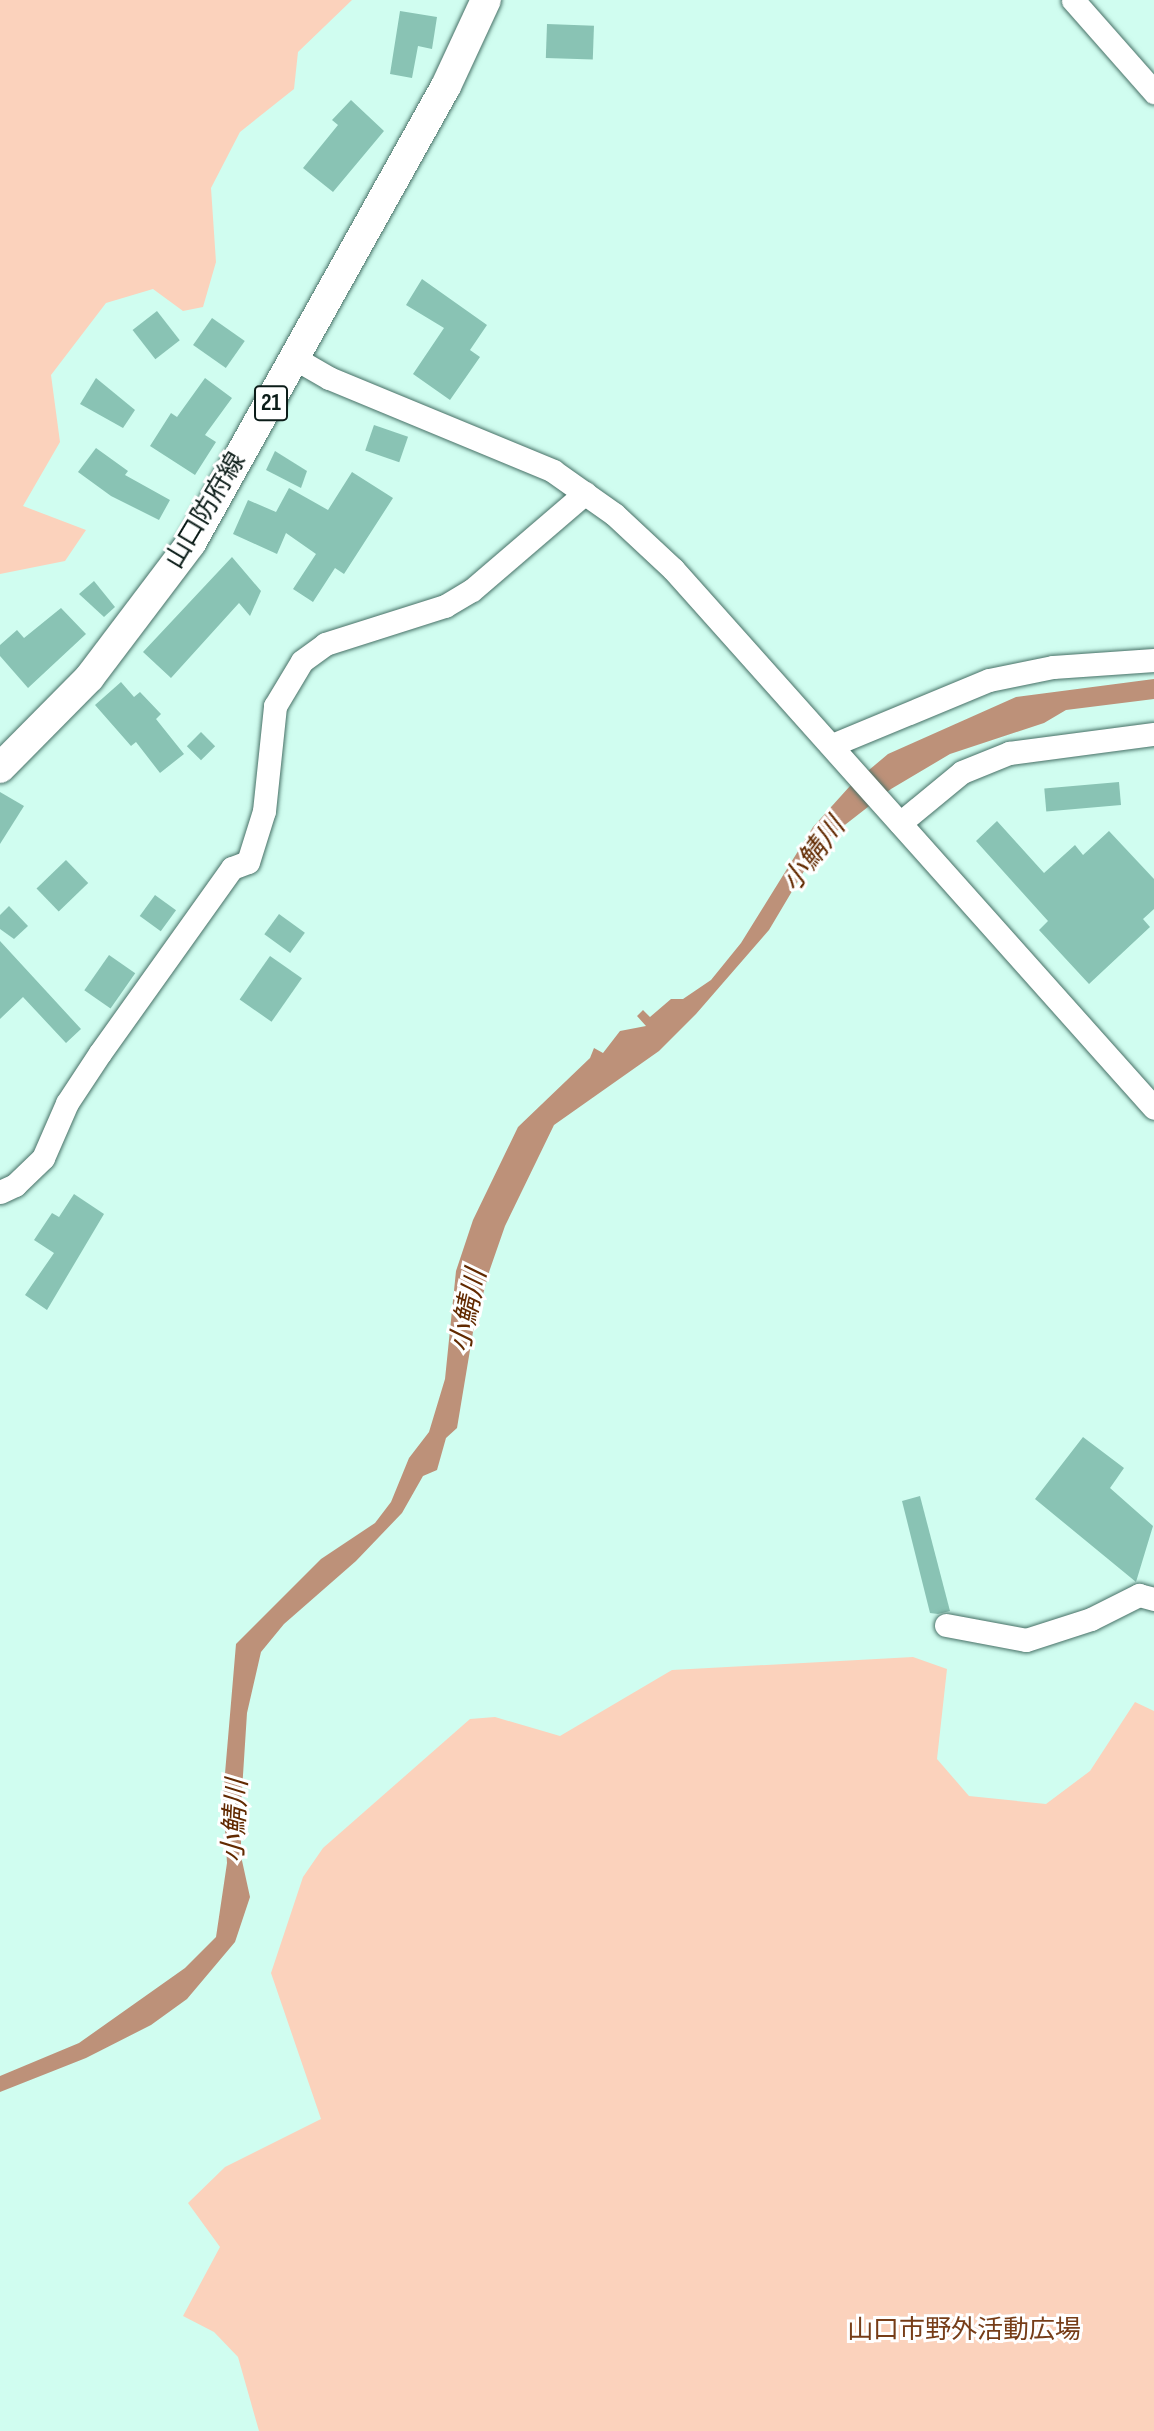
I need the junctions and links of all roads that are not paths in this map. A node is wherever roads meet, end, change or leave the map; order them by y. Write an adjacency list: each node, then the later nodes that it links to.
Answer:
1 (486, 0): 4 (main road, 山口防府線 / 21)
2 (1073, 0): 3 (street)
3 (1154, 92)
4 (296, 359): 5 (street); 9 (main road, 山口防府線 / 21)
5 (585, 493): 8 (street); 12 (street)
6 (1154, 660): 8 (street)
7 (1154, 734): 10 (street)
8 (838, 752): 10 (street)
9 (0, 768)
10 (896, 818): 11 (street)
11 (1154, 1108)
12 (0, 1192)
13 (1154, 1599): 14 (street)
14 (946, 1625)

